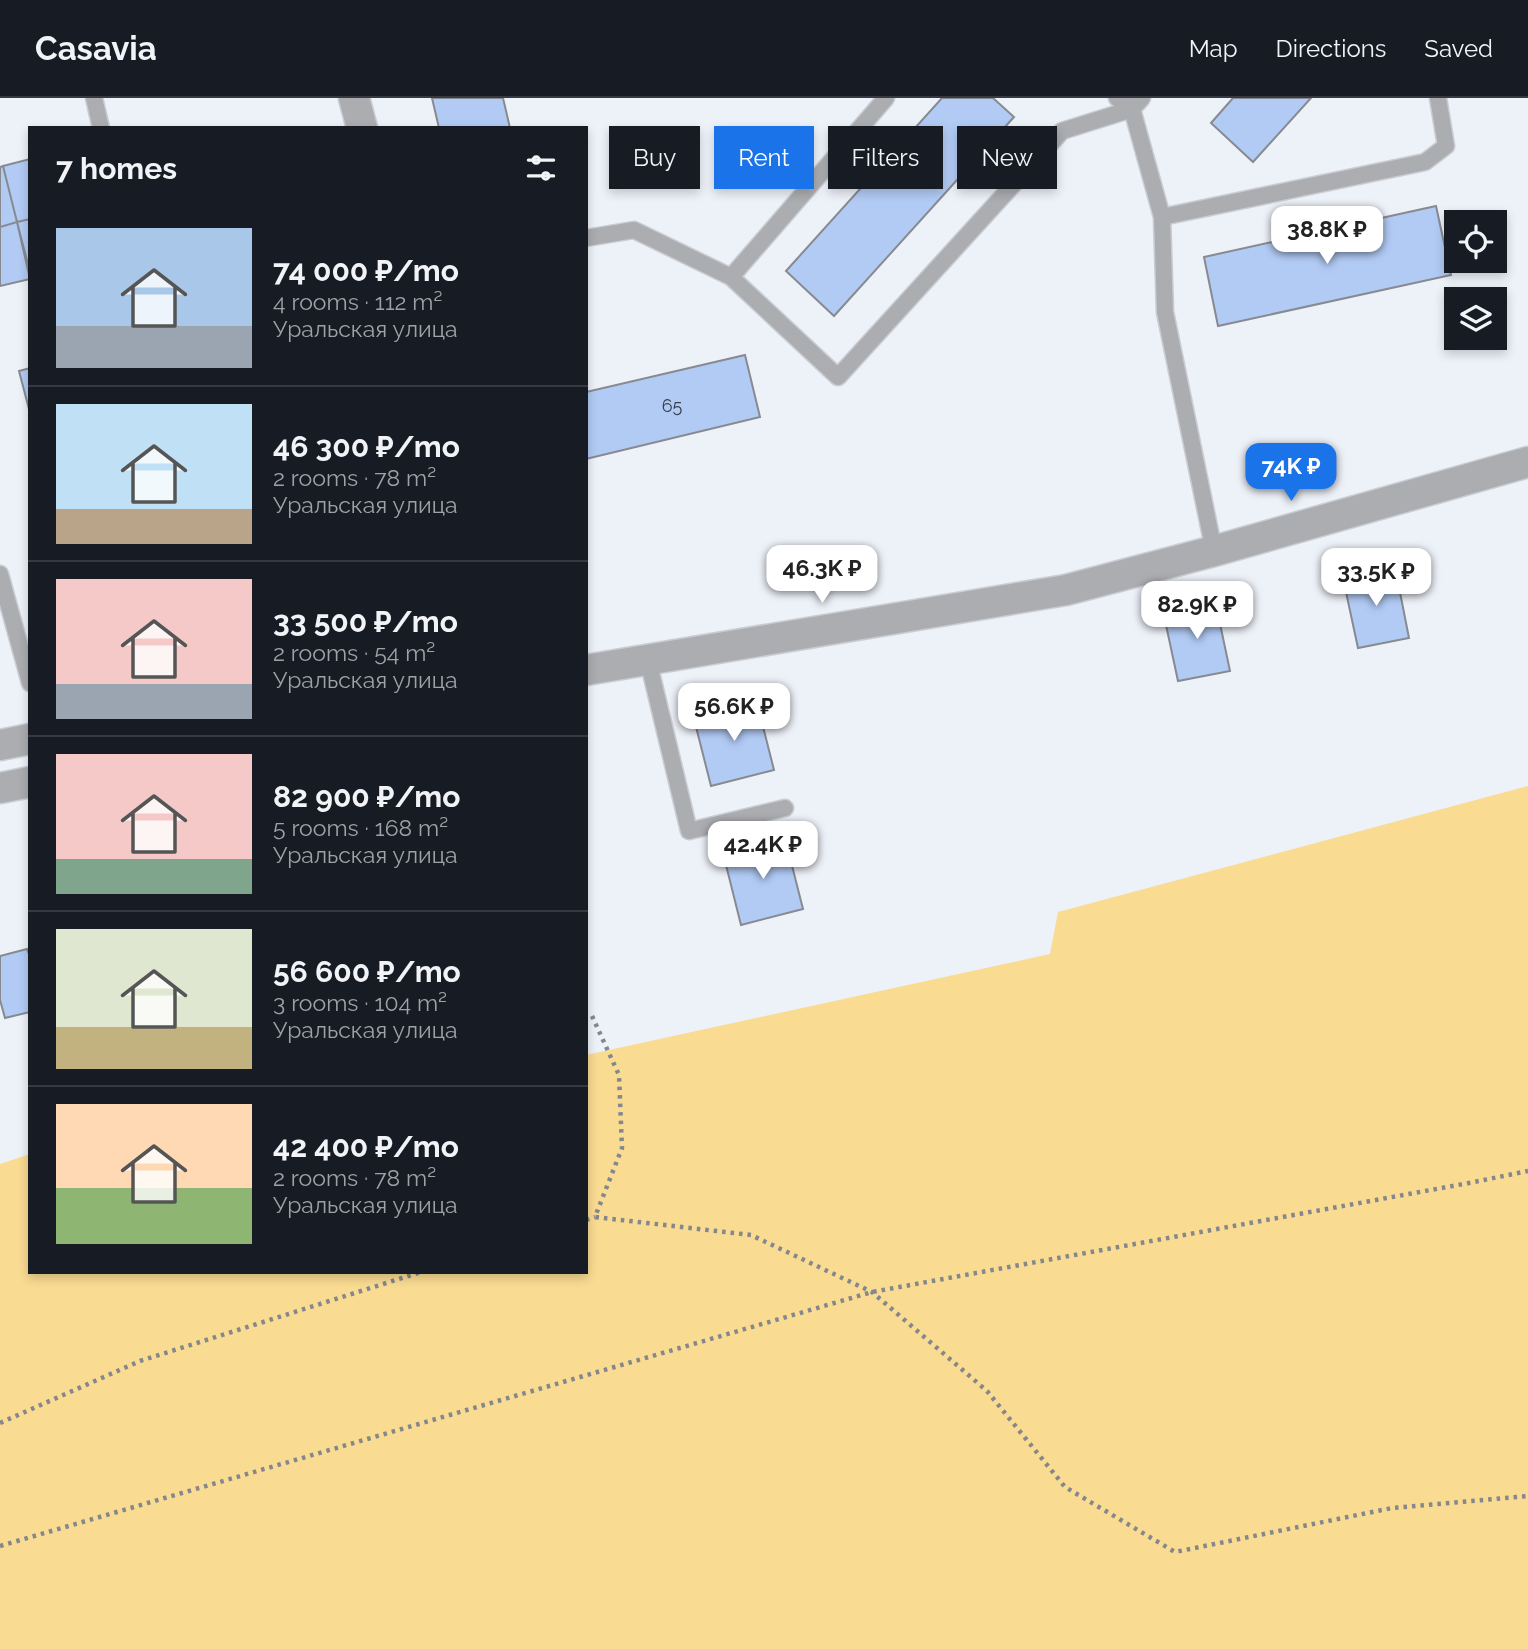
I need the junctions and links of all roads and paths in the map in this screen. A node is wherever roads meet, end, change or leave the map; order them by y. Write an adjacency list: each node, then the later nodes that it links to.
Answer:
1 (94, 98): 7 (lane)
2 (354, 98): 8 (street)
3 (886, 98): 11 (lane)
4 (1117, 98): 6 (lane)
5 (1438, 98): 9 (lane)
6 (1137, 104): 9 (lane); 11 (lane)
7 (101, 126)
8 (361, 126)
9 (1163, 216): 13 (lane)
10 (588, 238): 11 (lane)
11 (730, 277)
12 (1528, 462): 13 (street)
13 (1214, 551): 15 (street)
14 (0, 574): 17 (lane)
15 (648, 660): 16 (street); 22 (lane)
16 (588, 670)
17 (28, 676)
18 (28, 739): 19 (street)
19 (0, 745)
20 (28, 782): 21 (street)
21 (0, 789)
22 (785, 808)
23 (592, 1016): 25 (path)
24 (1528, 1171): 28 (path)
25 (595, 1217): 26 (path); 28 (path)
26 (588, 1219)
27 (415, 1274): 29 (path)
28 (872, 1292): 30 (path); 31 (path)
29 (0, 1423)
30 (1528, 1496)
31 (0, 1546)

